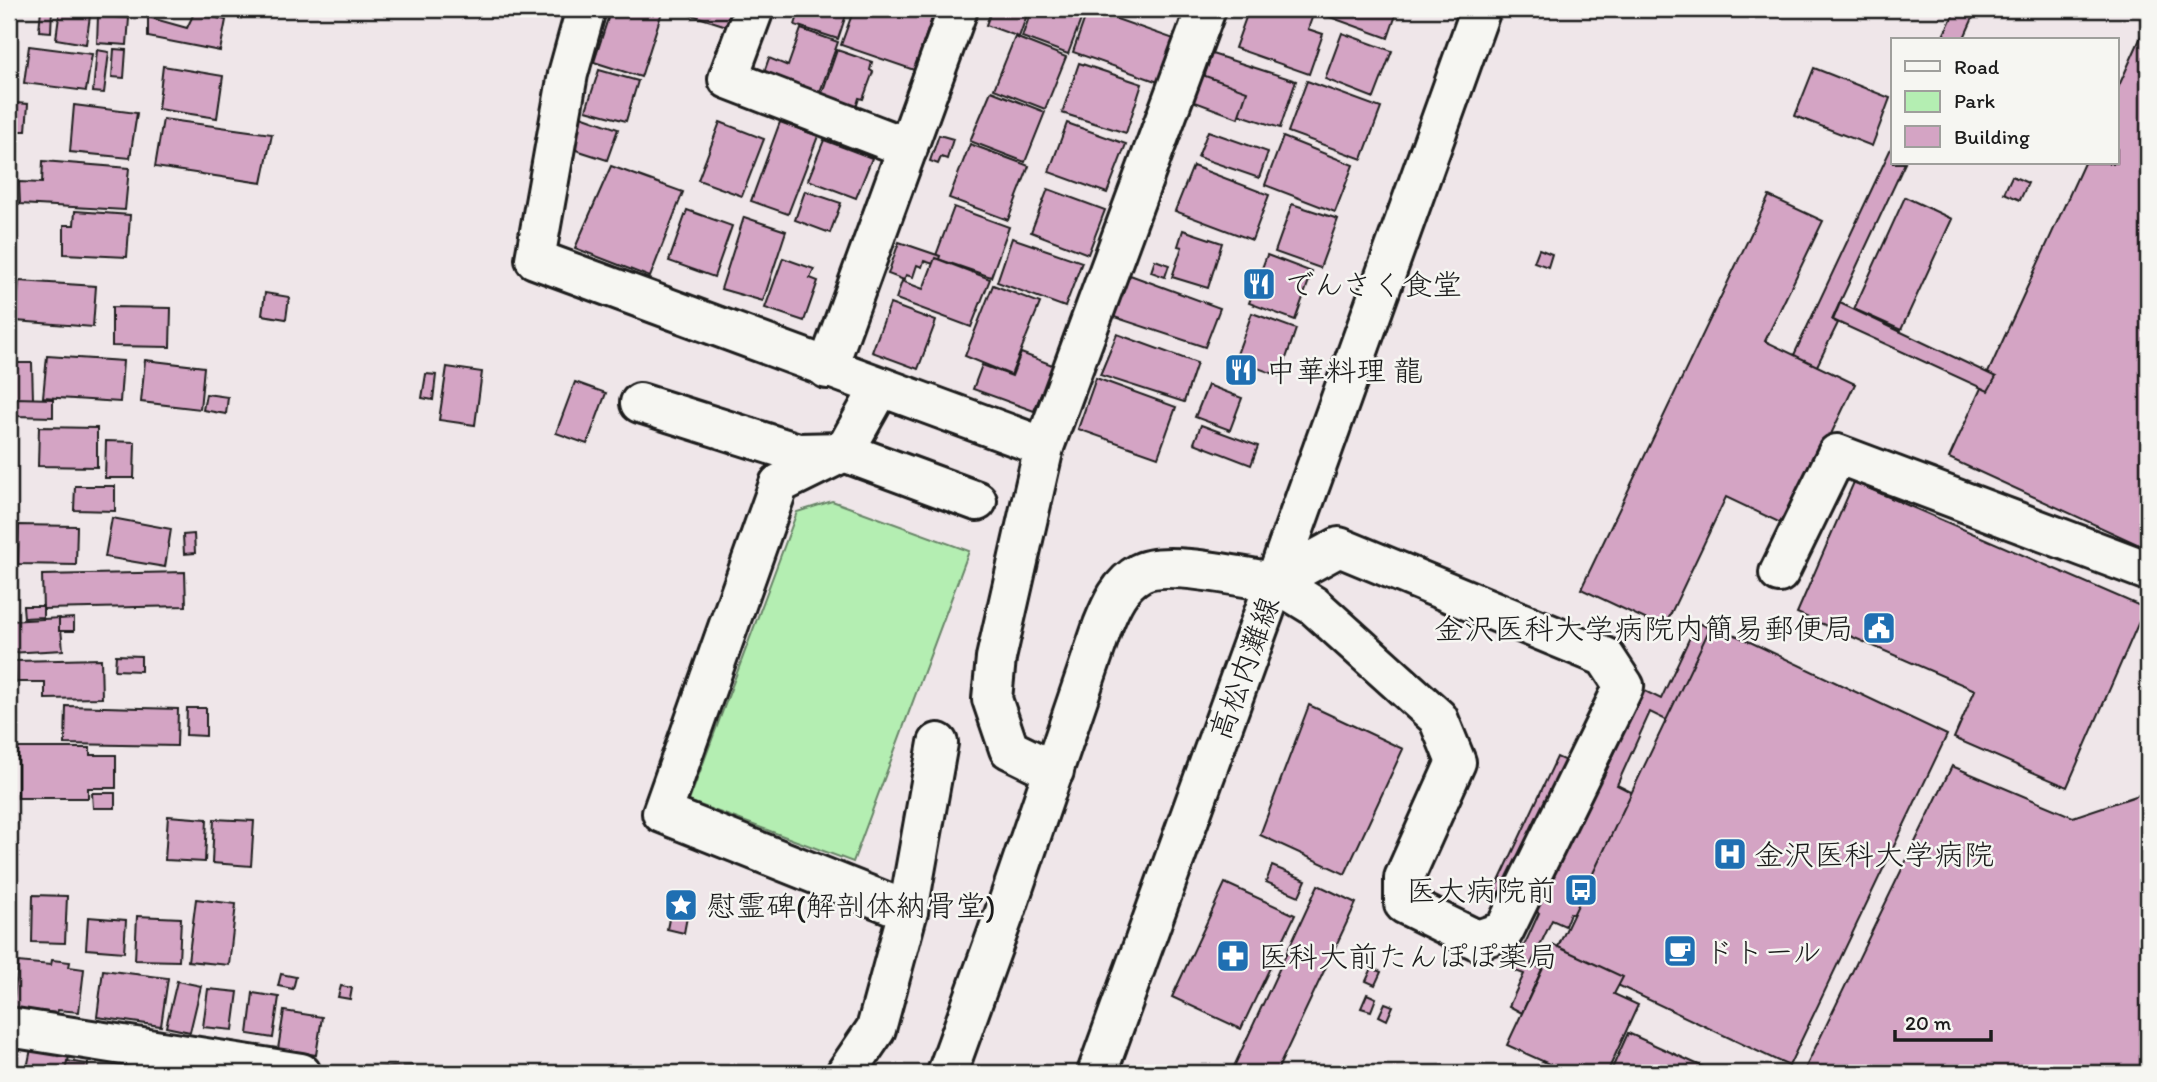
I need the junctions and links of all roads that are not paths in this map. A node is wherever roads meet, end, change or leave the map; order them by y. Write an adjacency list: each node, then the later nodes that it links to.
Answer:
1 (586, 9): 7 (street)
2 (754, 9): 6 (street)
3 (958, 9): 6 (street)
4 (1206, 9): 10 (street)
5 (1481, 9): 15 (street)
6 (908, 148): 7 (street)
7 (827, 369): 8 (street)
8 (880, 388): 10 (street); 11 (street)
9 (640, 403): 11 (street)
10 (1044, 447): 17 (street)
11 (844, 452): 12 (street); 18 (street)
12 (977, 500)
13 (2148, 571): 14 (street)
14 (1779, 573)
15 (1275, 582): 15 (street); 17 (street, 高松内灘線); 23 (street, 高松内灘線)
16 (938, 743): 18 (street)
17 (1054, 771): 22 (street, 高松内灘線)
18 (908, 911): 21 (street)
19 (9, 1027): 20 (street)
20 (300, 1073)
21 (846, 1073)
22 (947, 1073)
23 (1097, 1073)

